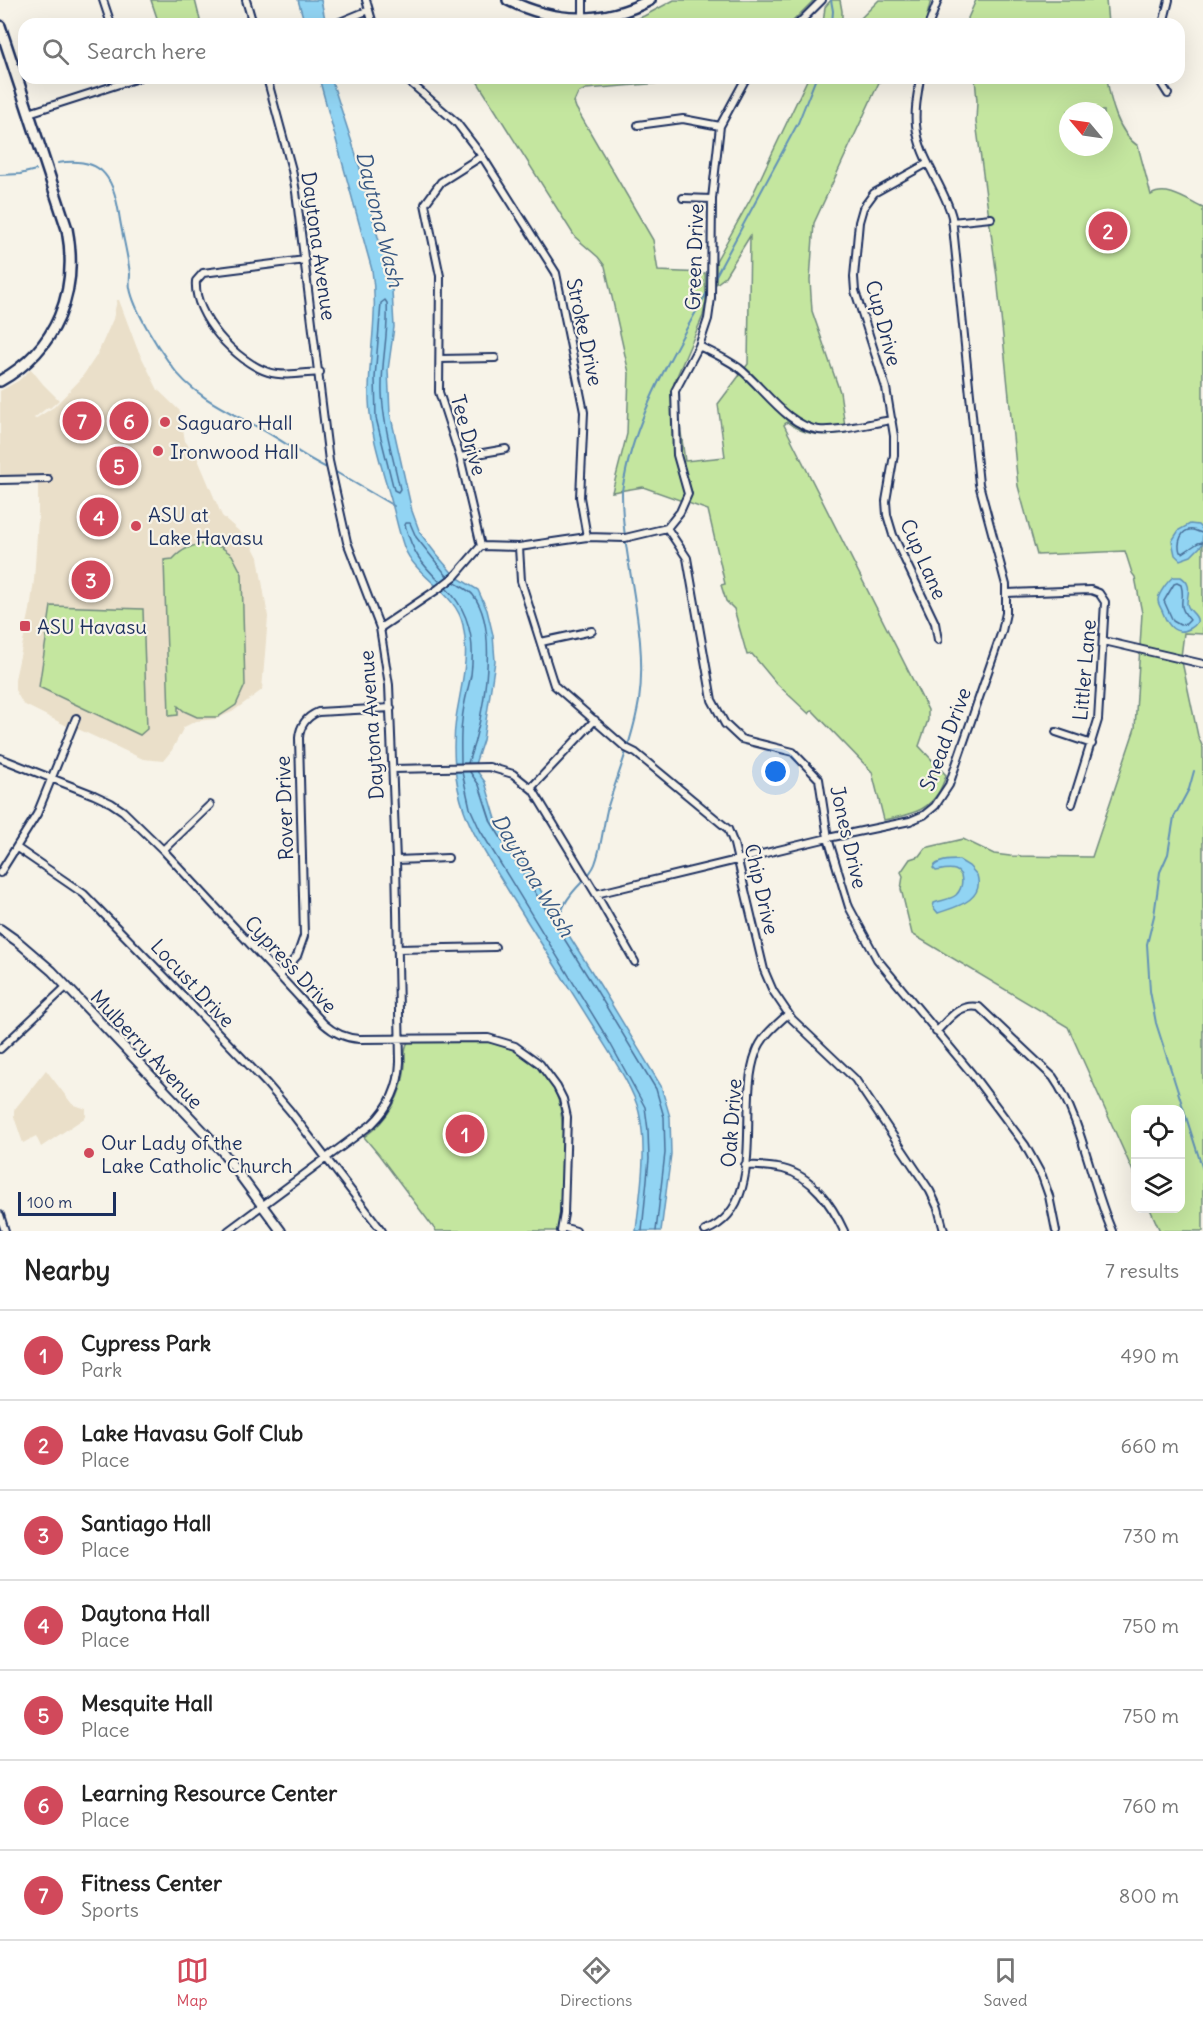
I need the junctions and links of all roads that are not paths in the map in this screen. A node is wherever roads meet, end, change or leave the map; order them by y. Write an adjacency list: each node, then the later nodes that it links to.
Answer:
1 (103, 0): 11 (street)
2 (246, 0): 12 (street)
3 (366, 0): 10 (street)
4 (507, 0): 15 (main road)
5 (583, 0): 15 (street)
6 (650, 0): 15 (main road)
7 (822, 0): 16 (street)
8 (938, 0): 17 (street)
9 (1169, 0): 18 (street)
10 (369, 10): 13 (street); 14 (street)
11 (109, 18)
12 (251, 18)
13 (350, 18)
14 (371, 18)
15 (583, 18)
16 (804, 18)
17 (931, 18)
18 (1165, 18)
19 (0, 26): 20 (main road)
20 (18, 80)
21 (19, 84): 29 (main road)
22 (114, 84): 29 (street)
23 (269, 84): 38 (street, Daytona Avenue)
24 (412, 84): 32 (street, Stroke Drive)
25 (743, 84): 31 (street, Green Drive)
26 (919, 84): 33 (street, Snead Drive)
27 (1162, 84): 28 (street)
28 (1168, 94)
29 (29, 113): 43 (main road)
30 (638, 125): 31 (street)
31 (720, 126): 35 (street, Green Drive)
32 (482, 156): 41 (street, Tee Drive); 50 (street, Stroke Drive)
33 (928, 163): 37 (street, Snead Drive); 44 (street, Cup Drive)
34 (683, 198): 35 (street)
35 (712, 199): 39 (street, Green Drive)
36 (991, 218): 37 (street)
37 (952, 222): 53 (street, Snead Drive)
38 (305, 260): 42 (street, Daytona Avenue); 42 (street)
39 (699, 346): 44 (street); 49 (street, Green Drive)
40 (495, 358): 41 (street)
41 (440, 360): 46 (street, Tee Drive)
42 (320, 372): 54 (street, Daytona Avenue)
43 (0, 381)
44 (892, 420): 56 (street, Cup Lane)
45 (507, 449): 46 (street)
46 (460, 458): 51 (street, Tee Drive)
47 (48, 479): 48 (street)
48 (0, 480)
49 (667, 528): 50 (street); 71 (street, Jones Drive)
50 (587, 537): 52 (street)
51 (481, 546): 52 (street); 54 (street)
52 (519, 547): 58 (street, Chip Drive)
53 (1007, 592): 57 (street, Littler Lane); 71 (street, Snead Drive)
54 (380, 628): 60 (street, Daytona Avenue)
55 (592, 631): 58 (street)
56 (938, 640)
57 (1104, 641): 59 (street); 64 (street, Littler Lane)
58 (541, 642): 62 (street, Chip Drive)
59 (1203, 664)
60 (391, 708): 66 (street, Daytona Avenue); 83 (street, Rover Drive)
61 (76, 718): 67 (street)
62 (595, 720): 68 (street); 76 (street, Chip Drive)
63 (1056, 732): 64 (street)
64 (1092, 744): 69 (street, Littler Lane)
65 (0, 758): 67 (street, Cypress Drive)
66 (393, 769): 68 (street); 75 (street, Daytona Avenue)
67 (51, 778): 72 (street); 73 (street, Cypress Drive)
68 (531, 788): 78 (street)
69 (1072, 804)
70 (210, 805): 73 (street)
71 (828, 838): 76 (street, Snead Drive); 86 (street, Jones Drive)
72 (17, 848): 77 (street); 89 (street, Locust Drive)
73 (163, 850): 83 (street, Cypress Drive)
74 (448, 858): 75 (street)
75 (396, 860): 81 (street, Daytona Avenue)
76 (739, 861): 78 (street, Snead Drive); 85 (street, Chip Drive)
77 (0, 873)
78 (596, 894): 82 (street)
79 (0, 928): 84 (street, Mulberry Avenue)
80 (495, 947): 81 (street)
81 (397, 949): 87 (street, Daytona Avenue)
82 (635, 962)
83 (279, 976): 87 (street, Cypress Drive)
84 (66, 987): 88 (street); 91 (street, Mulberry Avenue)
85 (788, 1014): 90 (street, Oak Drive); 101 (street, Chip Drive)
86 (936, 1032): 102 (street, Jones Drive); 103 (street)
87 (399, 1039): 89 (street, Daytona Avenue); 93 (street, Cypress Drive)
88 (0, 1049)
89 (326, 1160): 91 (street, Daytona Avenue); 97 (street, Locust Drive)
90 (745, 1165): 99 (street, Oak Drive); 100 (street)
91 (262, 1205): 95 (street, Daytona Avenue); 96 (street, Mulberry Avenue)
92 (0, 1215): 94 (street)
93 (561, 1229): 98 (street)
94 (5, 1231)
95 (228, 1231)
96 (281, 1231)
97 (382, 1231)
98 (576, 1231)
99 (705, 1231)
100 (844, 1231)
101 (944, 1231)
102 (1056, 1231)
103 (1112, 1231)

